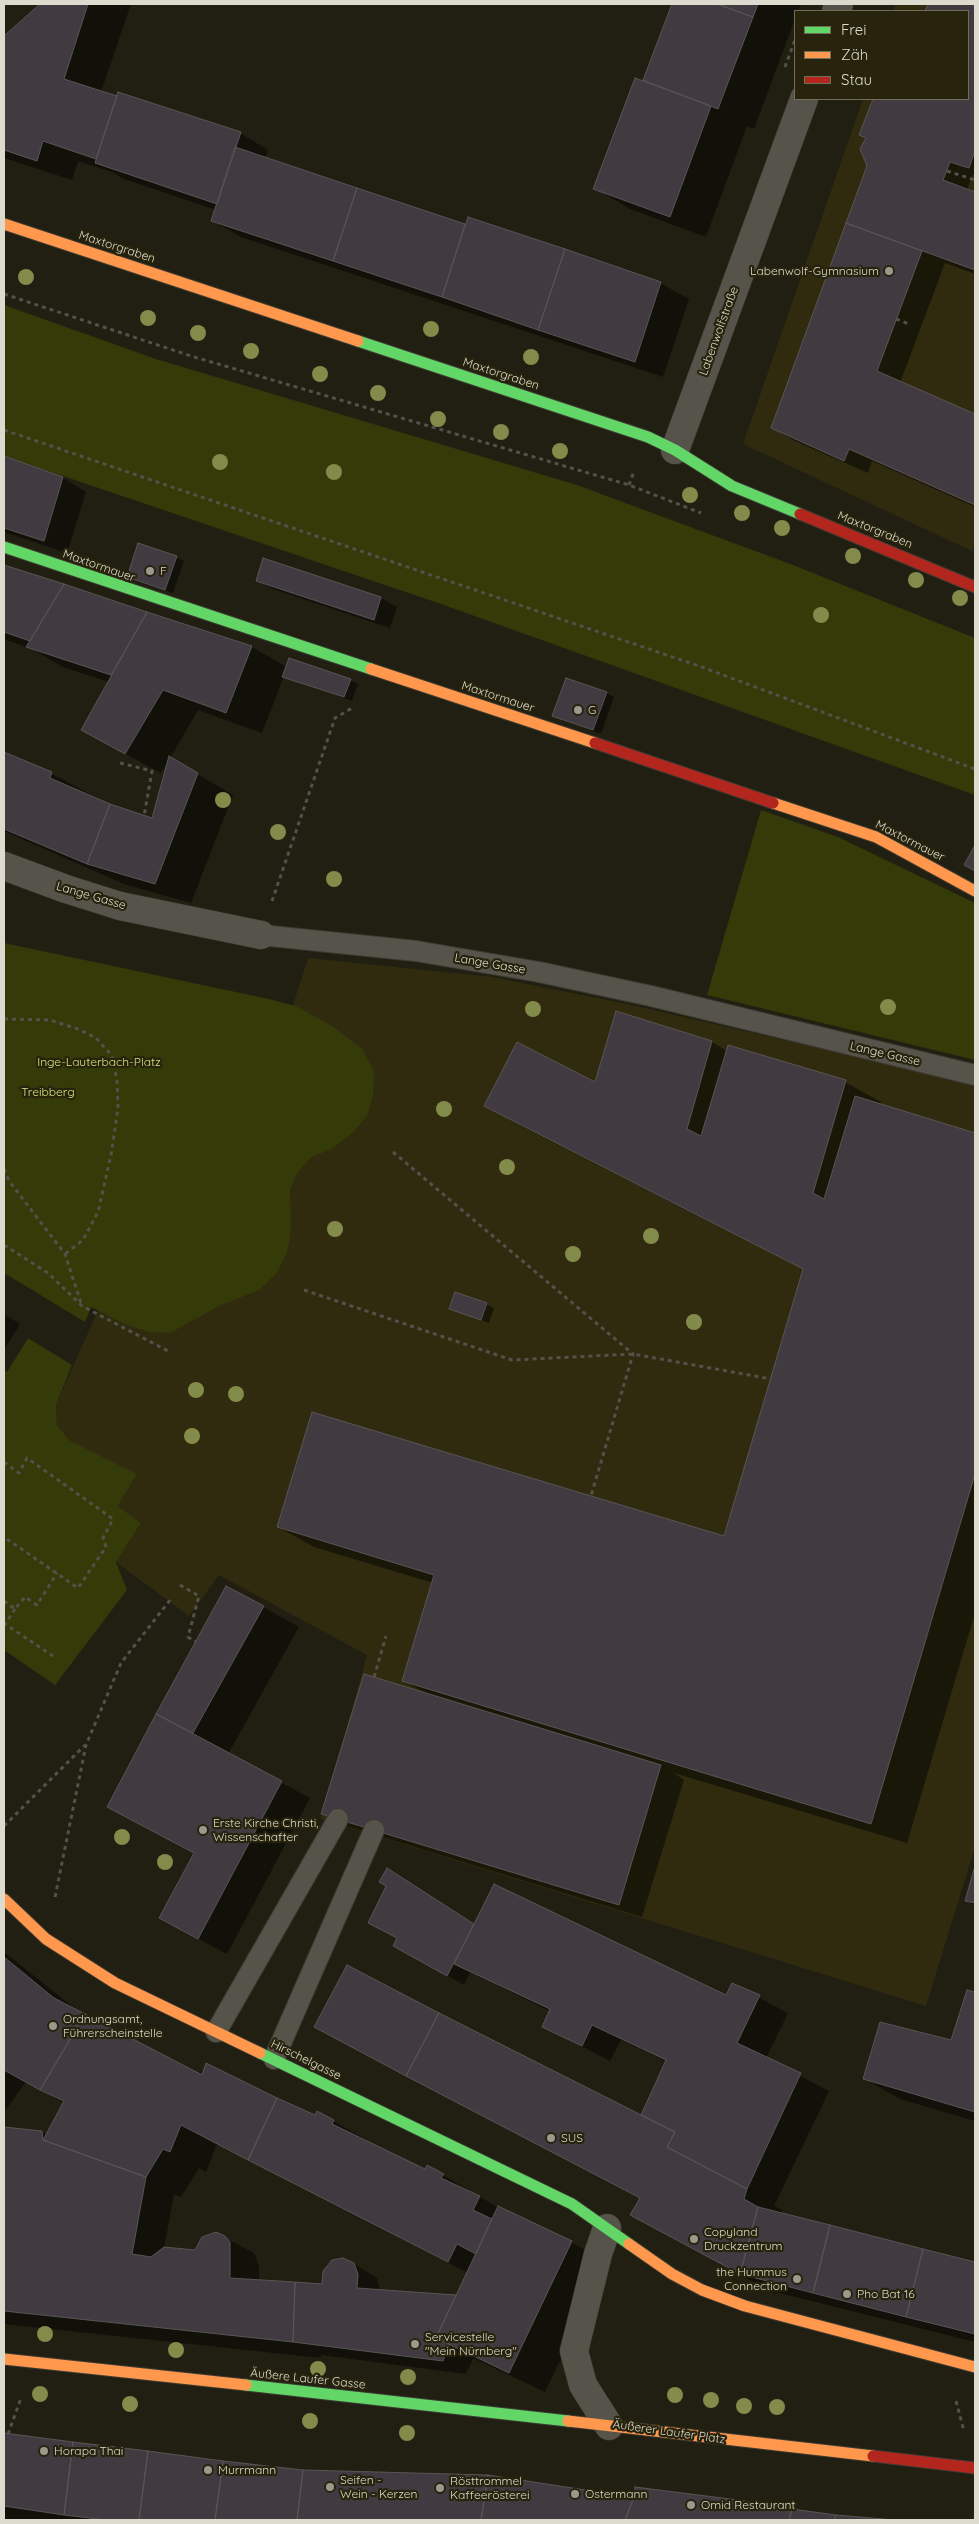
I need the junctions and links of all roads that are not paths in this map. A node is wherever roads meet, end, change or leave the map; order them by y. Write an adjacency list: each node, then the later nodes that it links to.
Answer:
1 (804, 100): 3 (street, Labenwolfstraße)
2 (4, 224): 3 (street, Maxtorgraben)
3 (675, 450): 5 (street, Maxtorgraben)
4 (4, 547): 7 (street, Maxtormauer)
5 (975, 587)
6 (4, 866): 8 (street, Lange Gasse)
7 (975, 891)
8 (261, 935): 9 (lane, Lange Gasse)
9 (975, 1075)
10 (338, 1819): 13 (lane)
11 (374, 1830): 14 (lane)
12 (4, 1899): 13 (street, Hirschelgasse)
13 (216, 2032): 14 (street, Hirschelgasse)
14 (274, 2059): 15 (street, Hirschelgasse)
15 (607, 2228): 17 (street); 18 (street, Äußerer Laufer Platz)
16 (4, 2359): 18 (street, Äußere Laufer Gasse)
17 (975, 2367)
18 (609, 2426): 19 (street, Äußerer Laufer Platz)
19 (975, 2468)

